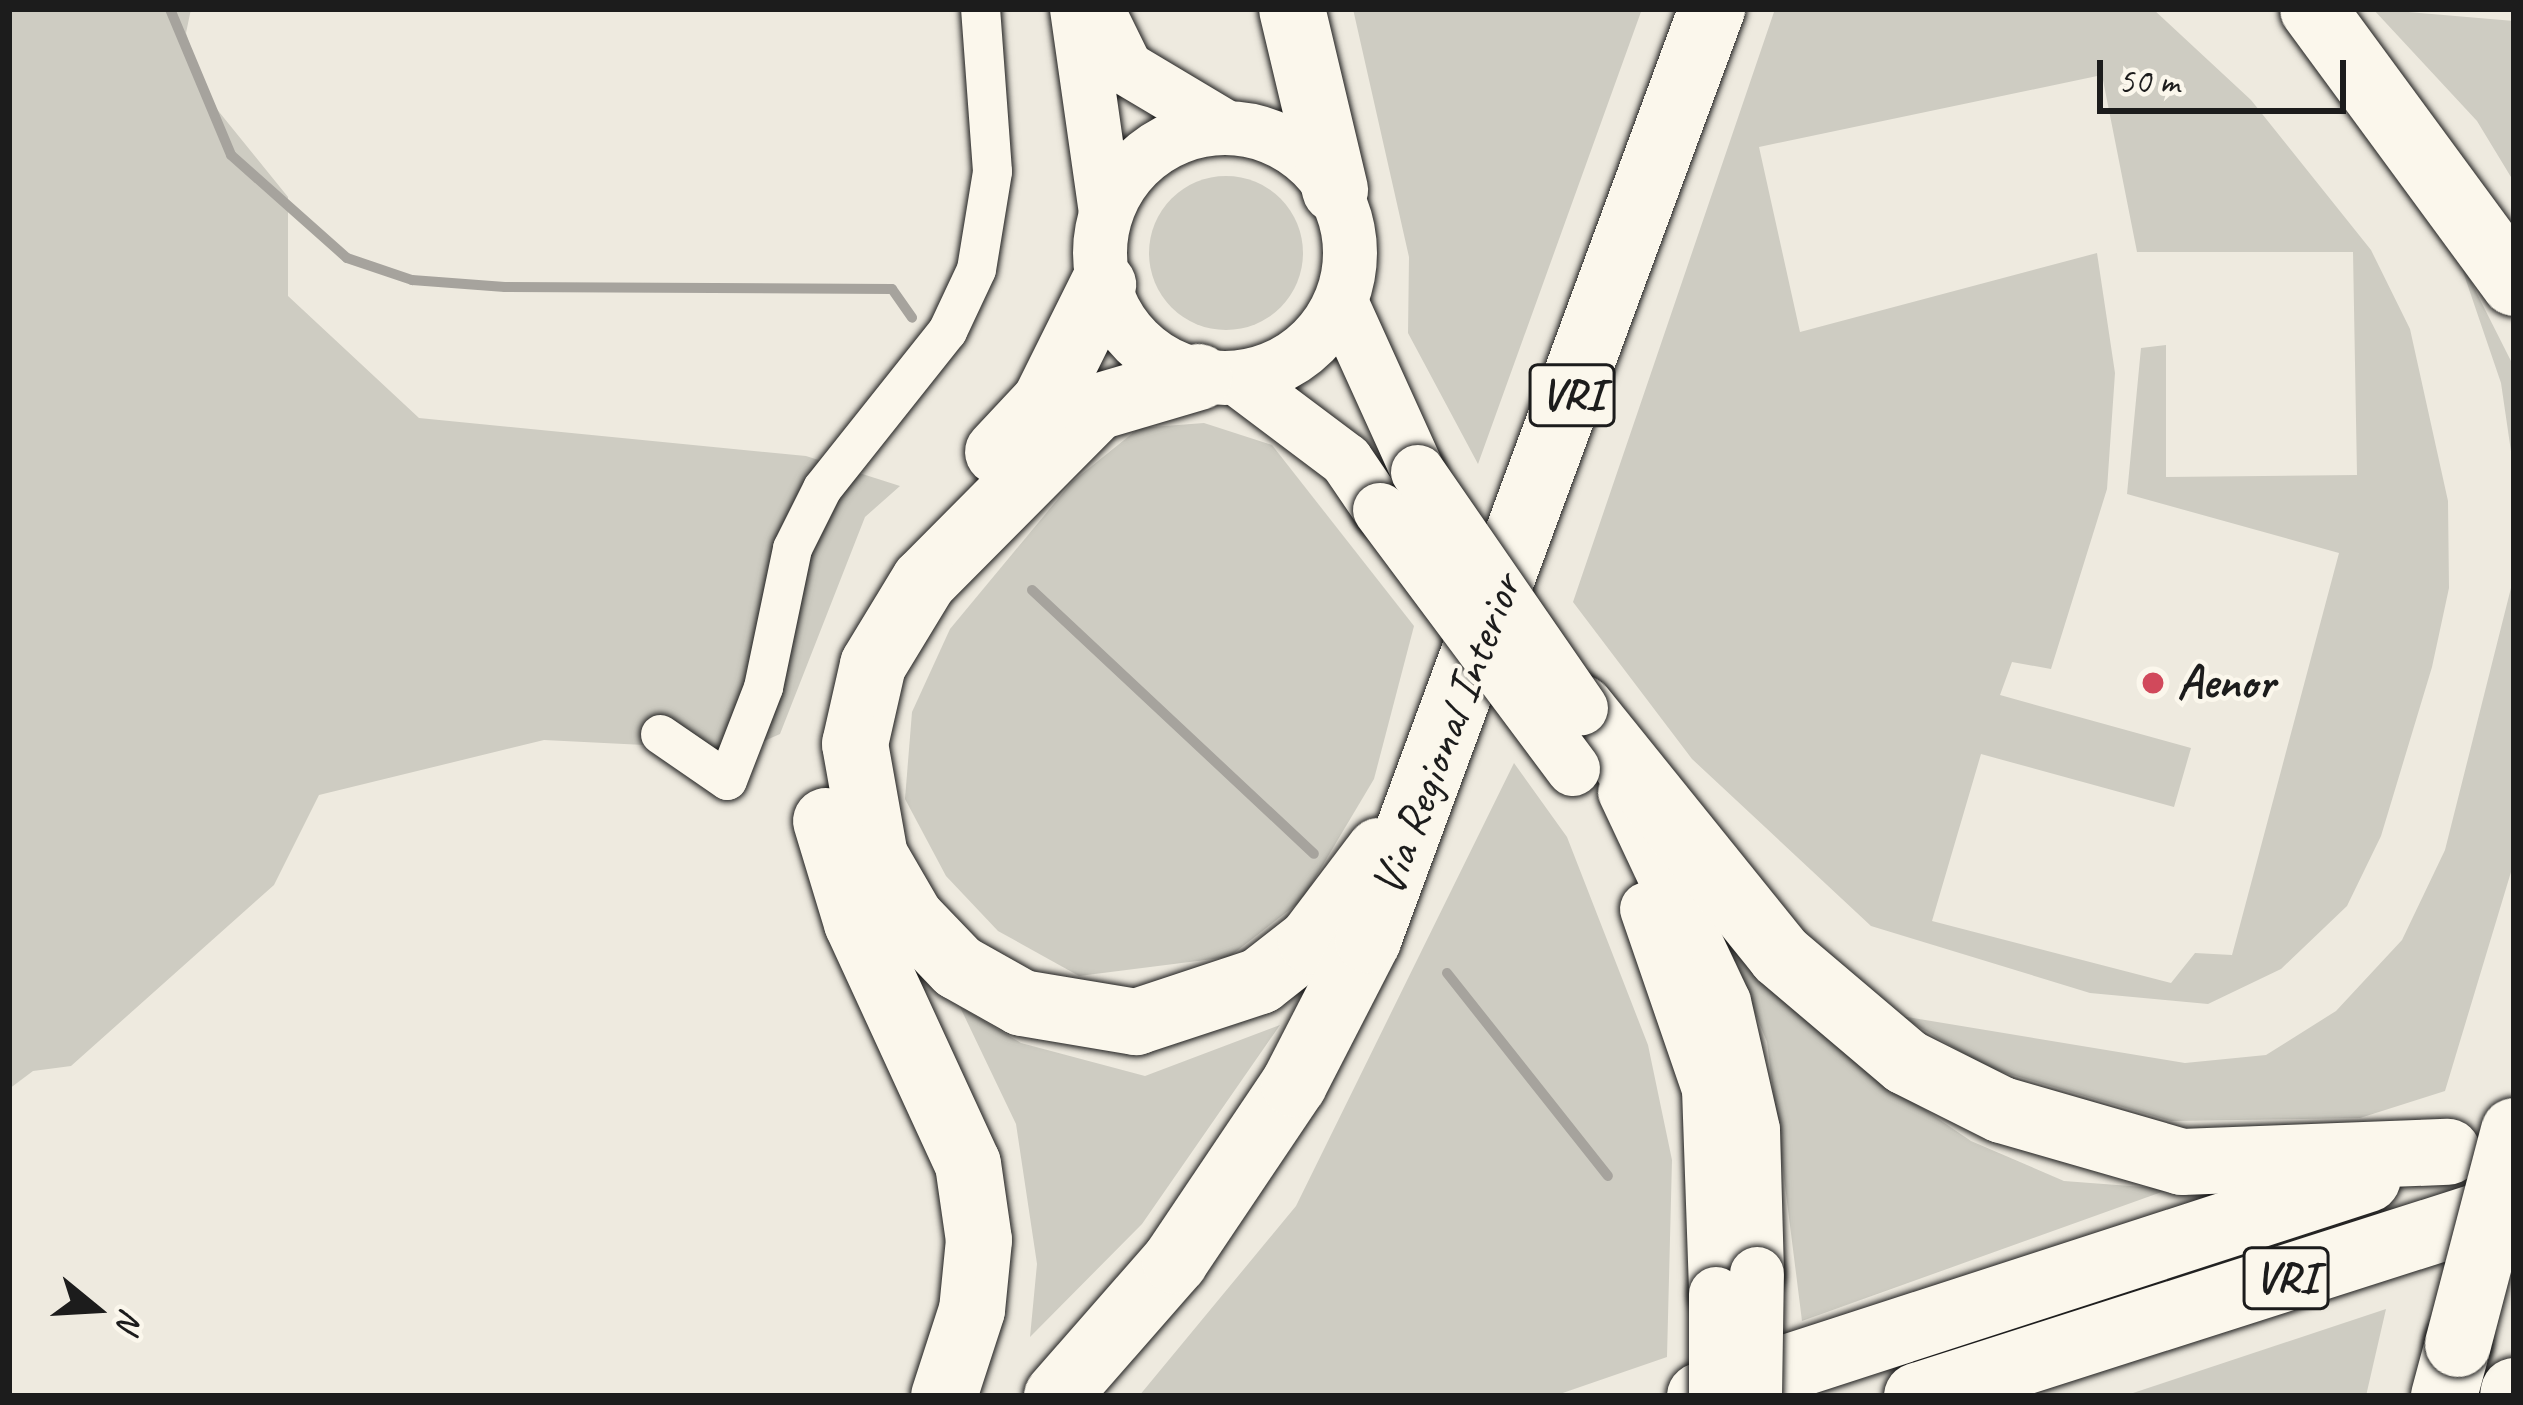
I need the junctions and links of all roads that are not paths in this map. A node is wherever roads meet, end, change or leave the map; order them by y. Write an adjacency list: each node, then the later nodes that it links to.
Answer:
1 (980, 9): 16 (street)
2 (1077, 9): 11 (main road)
3 (1097, 9): 9 (main road)
4 (1292, 9): 10 (highway)
5 (1712, 9): 18 (highway, Via Regional Interior / VRI)
6 (2278, 9): 8 (highway)
7 (2313, 9): 8 (highway)
8 (2405, 126): 12 (highway)
9 (1225, 127): 10 (main road); 11 (main road)
10 (1335, 190): 14 (main road)
11 (1106, 212): 13 (main road)
12 (2514, 283)
13 (1103, 285): 15 (main road); 24 (highway)
14 (1341, 302): 15 (main road); 17 (main road, bridge)
15 (1218, 378): 17 (main road, bridge); 18 (highway)
16 (660, 734)
17 (1577, 739): 20 (highway); 22 (main road)
18 (1432, 781): 25 (highway, Via Regional Interior / VRI)
19 (2514, 1131): 20 (highway); 23 (highway, bridge)
20 (2448, 1152): 26 (highway)
21 (2514, 1205): 29 (highway, VRI)
22 (1736, 1284): 27 (main road, bridge); 28 (main road, bridge)
23 (2451, 1370)
24 (944, 1396)
25 (1057, 1396)
26 (1700, 1396)
27 (1716, 1396)
28 (1755, 1396)
29 (1917, 1396)

